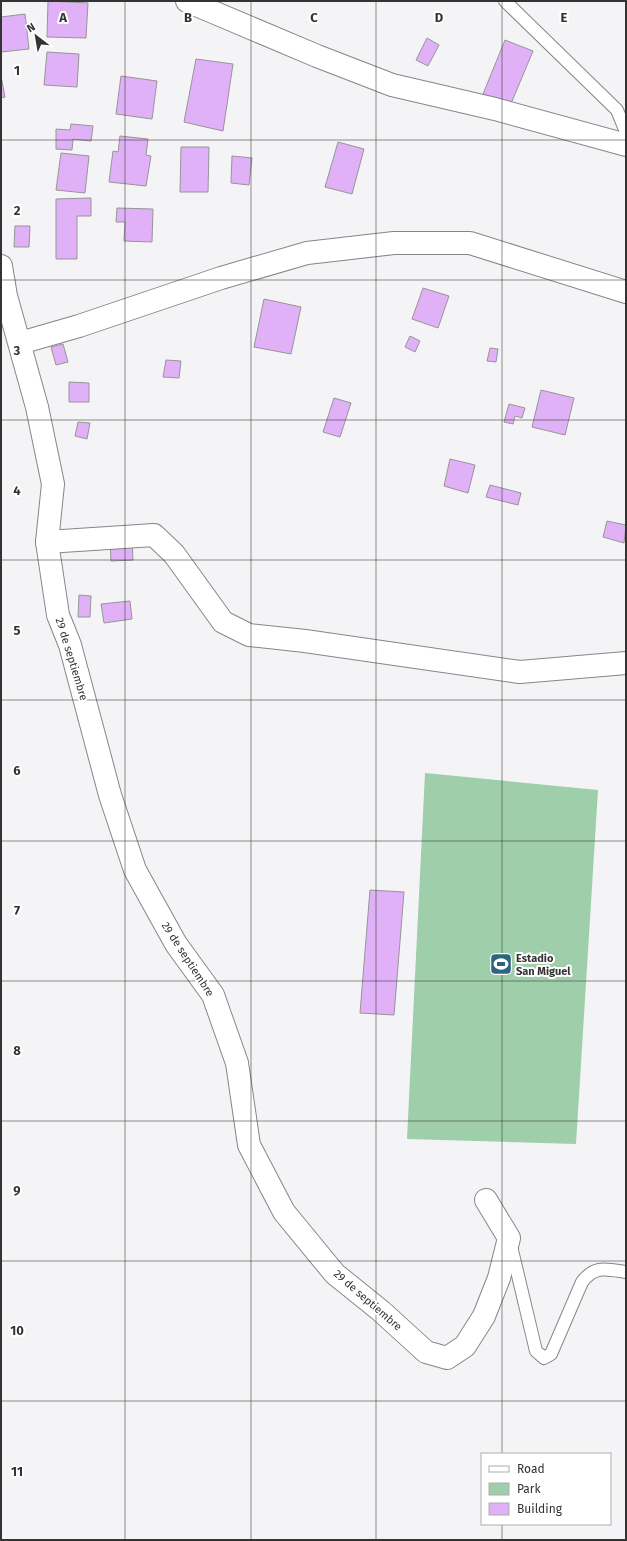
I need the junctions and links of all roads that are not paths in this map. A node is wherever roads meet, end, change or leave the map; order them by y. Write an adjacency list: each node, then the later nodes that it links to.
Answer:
1 (187, 1): 4 (street)
2 (505, 1): 3 (lane)
3 (626, 132)
4 (626, 145)
5 (1, 266): 7 (street, 29 de septiembre)
6 (626, 292): 7 (street)
7 (20, 343): 8 (street, 29 de septiembre)
8 (47, 542): 9 (street); 11 (street, 29 de septiembre)
9 (626, 663)
10 (486, 1200): 11 (street)
11 (509, 1238): 12 (lane)
12 (626, 1272)

